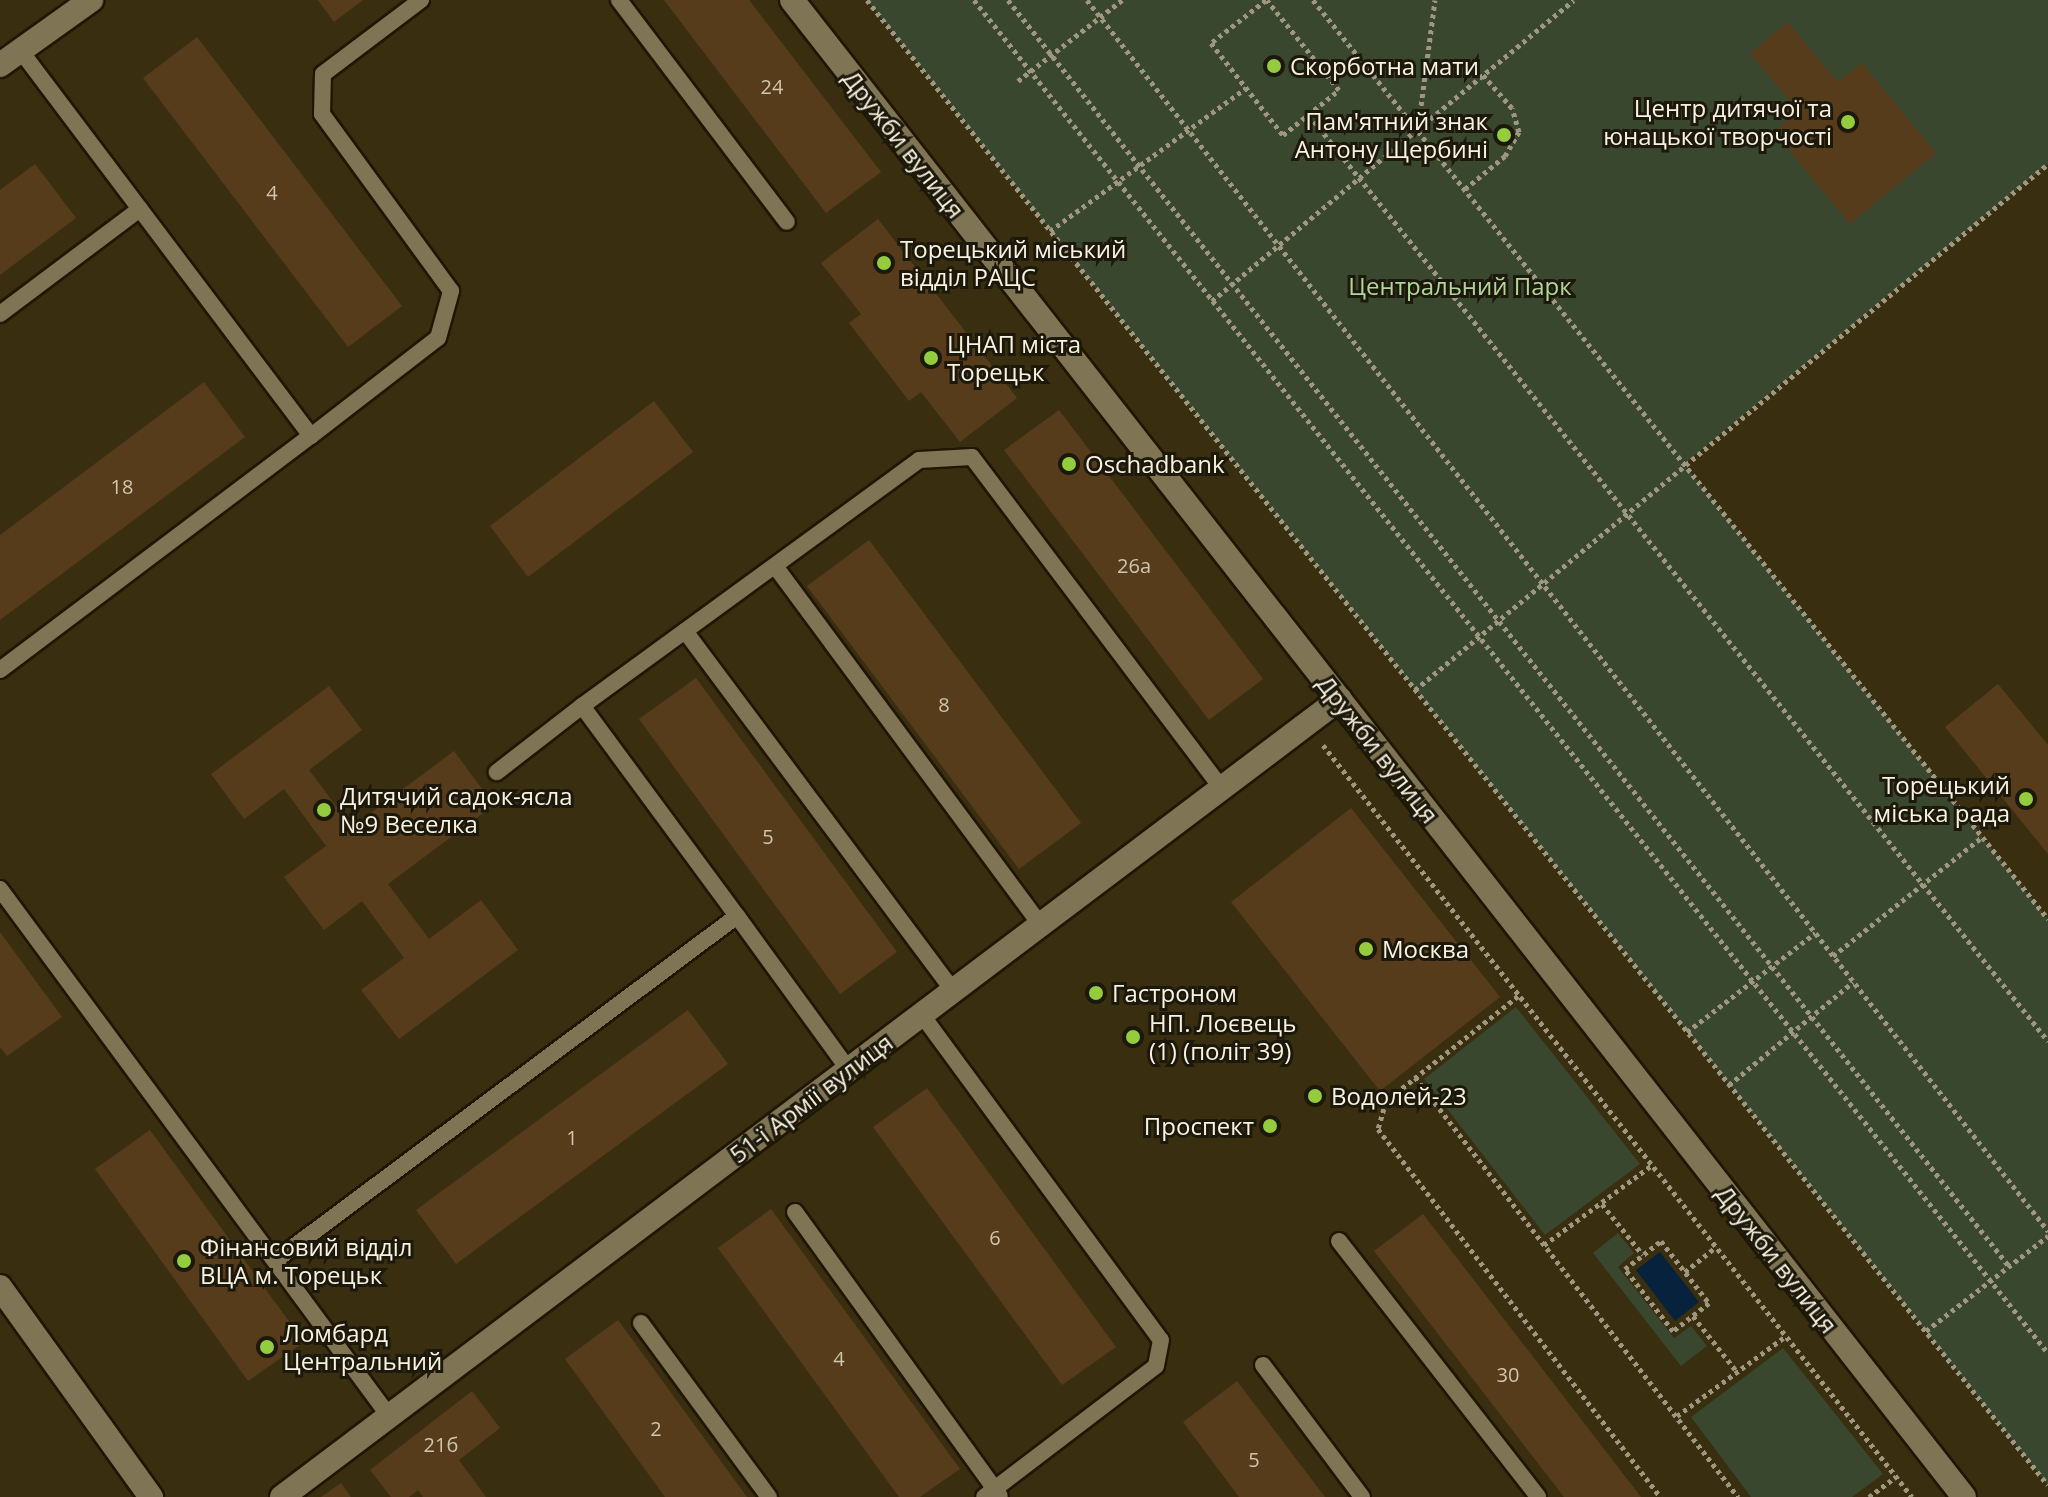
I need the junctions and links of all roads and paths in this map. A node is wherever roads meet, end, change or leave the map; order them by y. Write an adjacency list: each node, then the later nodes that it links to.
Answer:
1 (91, 0): 14 (street)
2 (421, 0): 28 (lane)
3 (619, 0): 24 (lane)
4 (792, 0): 34 (street, Дружби вулиця)
5 (867, 0): 25 (path)
6 (974, 0): 26 (path)
7 (1008, 0): 64 (path)
8 (1087, 0): 44 (path)
9 (1122, 0): 17 (path)
10 (1266, 0): 18 (path); 19 (path)
11 (1313, 0): 20 (path)
12 (1435, 0): 20 (path)
13 (1574, 0): 16 (path)
14 (20, 50): 15 (street); 23 (lane)
15 (0, 65)
16 (1483, 75): 20 (path); 22 (path)
17 (1018, 81)
18 (1246, 88): 19 (path); 25 (path)
19 (1309, 115): 29 (path)
20 (1418, 129): 22 (path); 26 (path)
21 (2048, 164): 29 (path)
22 (1465, 189): 39 (path)
23 (140, 209): 27 (lane); 28 (lane)
24 (787, 222)
25 (1050, 231): 33 (path)
26 (1212, 301): 71 (path)
27 (0, 314)
28 (311, 436): 32 (lane)
29 (1629, 513): 33 (path); 51 (path)
30 (775, 566): 31 (lane); 38 (lane); 43 (lane)
31 (685, 631): 35 (lane); 47 (lane)
32 (0, 670)
33 (1415, 690): 50 (path)
34 (1340, 699): 36 (street, 51-ї Армії вулиця); 88 (street, Дружби вулиця)
35 (582, 706): 37 (lane); 41 (lane)
36 (1307, 724): 38 (street, 51-ї Армії вулиця); 48 (path)
37 (497, 772)
38 (1223, 790): 43 (street, 51-ї Армії вулиця)
39 (1982, 837): 42 (path); 45 (path)
40 (0, 889): 63 (lane)
41 (737, 916): 52 (lane); 63 (lane)
42 (2048, 919)
43 (1042, 927): 47 (street, 51-ї Армії вулиця)
44 (1814, 932): 45 (path); 50 (path)
45 (1833, 956): 46 (path)
46 (1854, 983): 54 (path); 58 (path)
47 (954, 992): 49 (street, 51-ї Армії вулиця)
48 (1518, 996): 53 (path); 55 (path)
49 (922, 1015): 52 (street, 51-ї Армії вулиця); 78 (lane)
50 (1687, 1032): 54 (path)
51 (2048, 1041)
52 (849, 1070): 74 (street, 51-ї Армії вулиця)
53 (1415, 1077): 60 (path); 84 (path)
54 (1729, 1085): 69 (path)
55 (1652, 1165): 56 (path); 61 (path)
56 (1602, 1204): 60 (path); 62 (path)
57 (795, 1212): 78 (lane)
58 (2048, 1234): 64 (path)
59 (1339, 1241): 83 (lane)
60 (1544, 1245): 75 (path)
61 (1716, 1247): 65 (path); 70 (path)
62 (1643, 1255): 65 (path); 67 (path)
63 (276, 1260): 74 (lane)
64 (2009, 1266): 69 (path)
65 (1685, 1272): 67 (path)
66 (0, 1287): 79 (street)
67 (1693, 1316): 73 (path)
68 (641, 1323): 81 (lane)
69 (1926, 1331): 77 (path)
70 (1786, 1336): 73 (path); 76 (path)
71 (2048, 1353)
72 (1263, 1365): 82 (lane)
73 (1737, 1372): 75 (path)
74 (397, 1411): 80 (street, 51-ї Армії вулиця)
75 (1677, 1416): 85 (path)
76 (1896, 1477): 86 (path); 87 (path)
77 (2048, 1485)
78 (993, 1494)
79 (151, 1497)
80 (282, 1497)
81 (769, 1497)
82 (1362, 1497)
83 (1538, 1497)
84 (1660, 1497)
85 (1738, 1497)
86 (1869, 1497)
87 (1912, 1497)
88 (1964, 1497)

